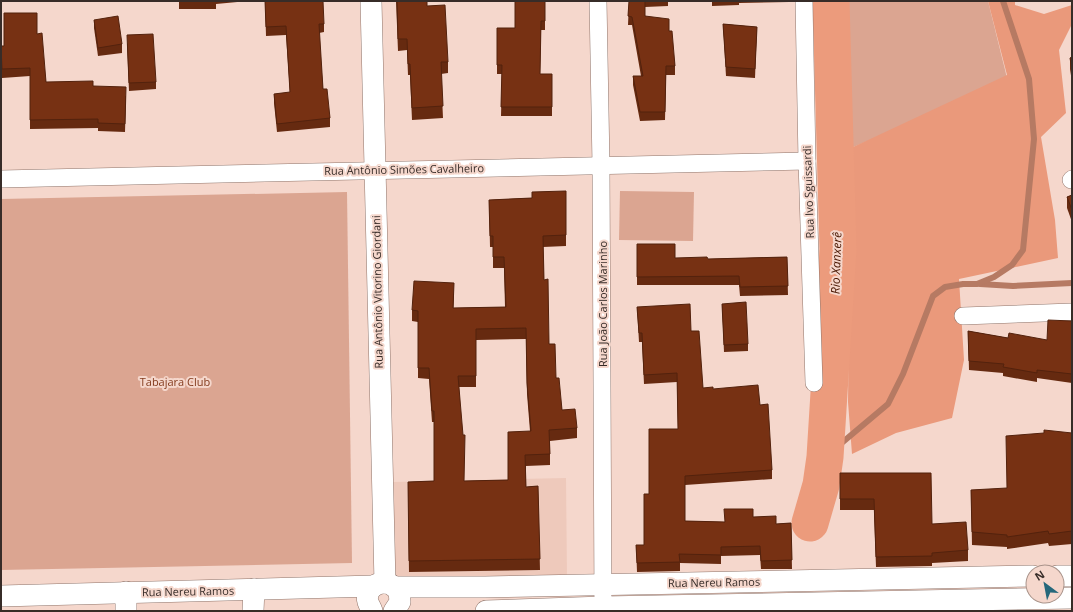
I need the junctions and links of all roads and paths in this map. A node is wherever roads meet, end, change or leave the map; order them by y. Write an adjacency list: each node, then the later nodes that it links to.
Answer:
1 (370, 1): 6 (street, Rua Antônio Vitorino Giordani)
2 (598, 1): 5 (street, Rua João Carlos Marinho)
3 (804, 1): 4 (street, Rua Ivo Sguissardi)
4 (807, 161): 5 (street, Rua Antônio Simões Cavalheiro); 10 (street, Rua Ivo Sguissardi)
5 (602, 165): 6 (street, Rua Antônio Simões Cavalheiro); 16 (street, Rua João Carlos Marinho)
6 (374, 170): 7 (street, Rua Antônio Simões Cavalheiro); 17 (street, Rua Antônio Vitorino Giordani)
7 (1, 179)
8 (1072, 312): 9 (street)
9 (963, 316)
10 (814, 383)
11 (1025, 576): 12 (street, Rua Nereu Ramos)
12 (1011, 577): 13 (street, Rua Nereu Ramos); 22 (street)
13 (927, 579): 14 (street, Rua Nereu Ramos); 26 (street)
14 (766, 581): 15 (street, Rua Nereu Ramos); 24 (street)
15 (684, 583): 16 (street, Rua Nereu Ramos); 25 (street)
16 (602, 584): 18 (street, Rua Nereu Ramos); 27 (street, Rua João Carlos Marinho)
17 (385, 585): 18 (street, Rua Nereu Ramos); 19 (street, Rua Nereu Ramos); 29 (street); 30 (street)
18 (485, 587): 31 (street)
19 (254, 589): 23 (street, Rua Nereu Ramos); 28 (street)
20 (1, 596): 23 (street, Rua Nereu Ramos)
21 (1072, 598): 22 (street, Rua Nereu Ramos)
22 (1009, 599): 26 (street, Rua Nereu Ramos)
23 (126, 602)
24 (768, 604): 25 (street, Rua Nereu Ramos); 26 (street, Rua Nereu Ramos)
25 (683, 606): 27 (street, Rua Nereu Ramos)
26 (928, 606)
27 (603, 607): 31 (street, Rua Nereu Ramos)
28 (253, 611)
29 (372, 611)
30 (394, 611)
31 (485, 611)

